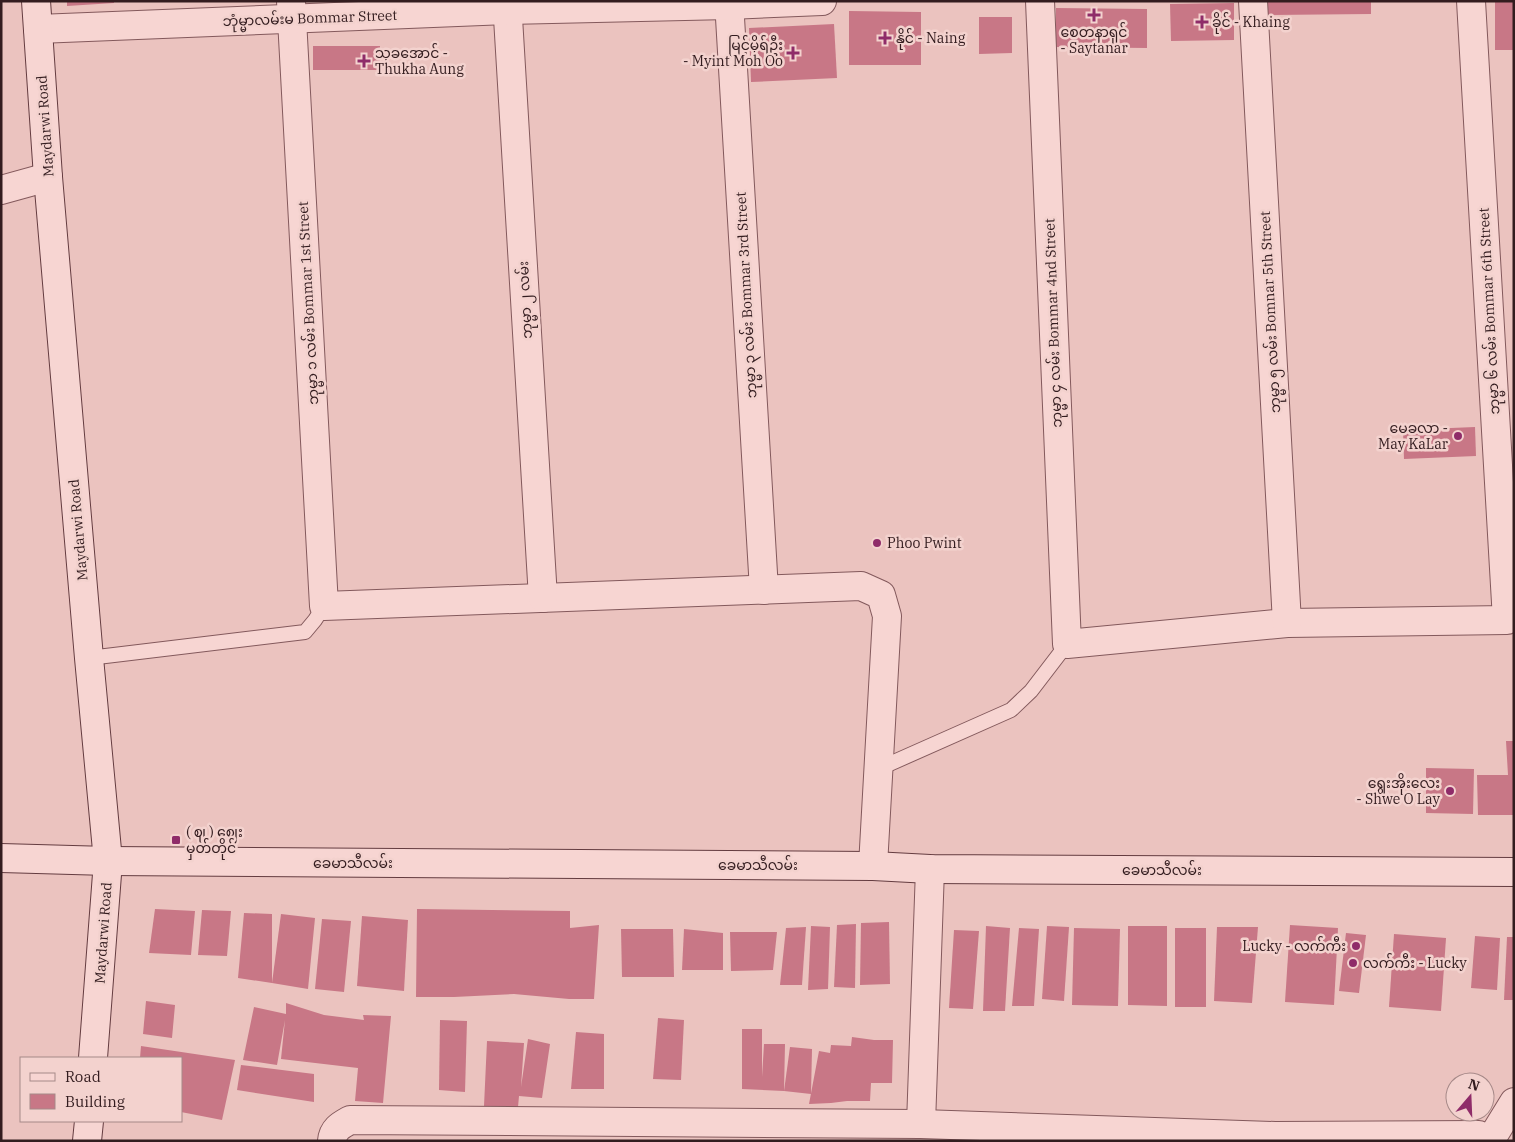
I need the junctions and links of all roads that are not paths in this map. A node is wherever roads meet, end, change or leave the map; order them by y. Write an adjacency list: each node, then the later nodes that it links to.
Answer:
1 (36, 1): 9 (street, Maydarwi Road)
2 (822, 1): 6 (street, ဘုံမ္မာလမ်းမ Bommar Street)
3 (1040, 1): 17 (street, ဘုမ္မာ ၄ လမ်း Bommar 4nd Street)
4 (1253, 1): 15 (street, ဘုမ္မာ ၅ လမ်း Bomnar 5th Street)
5 (1471, 1): 16 (street, ဘုမ္မာ ၆ လမ်း Bommar 6th Street)
6 (729, 3): 7 (street, ဘုံမ္မာလမ်းမ Bommar Street); 12 (street, ဘုမ္မာ ၃ လမ်း Bommar 3rd Street)
7 (507, 6): 8 (street, ဘုံမ္မာလမ်းမ Bommar Street); 13 (street, ဘုမ္မာ ၂ လမ်း)
8 (292, 10): 9 (street, ဘုံမ္မာလမ်းမ Bommar Street); 14 (street, ဘုမ္မာ ၁ လမ်း Bommar 1st Street)
9 (38, 29): 10 (street, Maydarwi Road)
10 (48, 177): 11 (street); 18 (street, Maydarwi Road)
11 (1, 190)
12 (764, 590): 13 (street); 19 (street)
13 (543, 598): 14 (street)
14 (324, 606): 18 (lane)
15 (1287, 623): 16 (street); 17 (street)
16 (1510, 625)
17 (1067, 644): 19 (lane)
18 (89, 658): 21 (street, Maydarwi Road)
19 (878, 769): 22 (street)
20 (1, 858): 21 (street, ခေမာသီလမ်း)
21 (108, 861): 22 (street, ခေမာသီလမ်း); 25 (street, Maydarwi Road)
22 (872, 866): 23 (street, ခေမာသီလမ်း)
23 (930, 869): 24 (street, ခေမာသီလမ်း); 28 (street)
24 (1514, 872)
25 (93, 1057)
26 (1514, 1102): 35 (street)
27 (89, 1122): 34 (street)
28 (921, 1124): 30 (street); 32 (street)
29 (530, 1131): 30 (street); 31 (street)
30 (748, 1132)
31 (335, 1134)
32 (1042, 1134): 33 (street)
33 (1274, 1138): 35 (street)
34 (87, 1141)
35 (1490, 1141)

